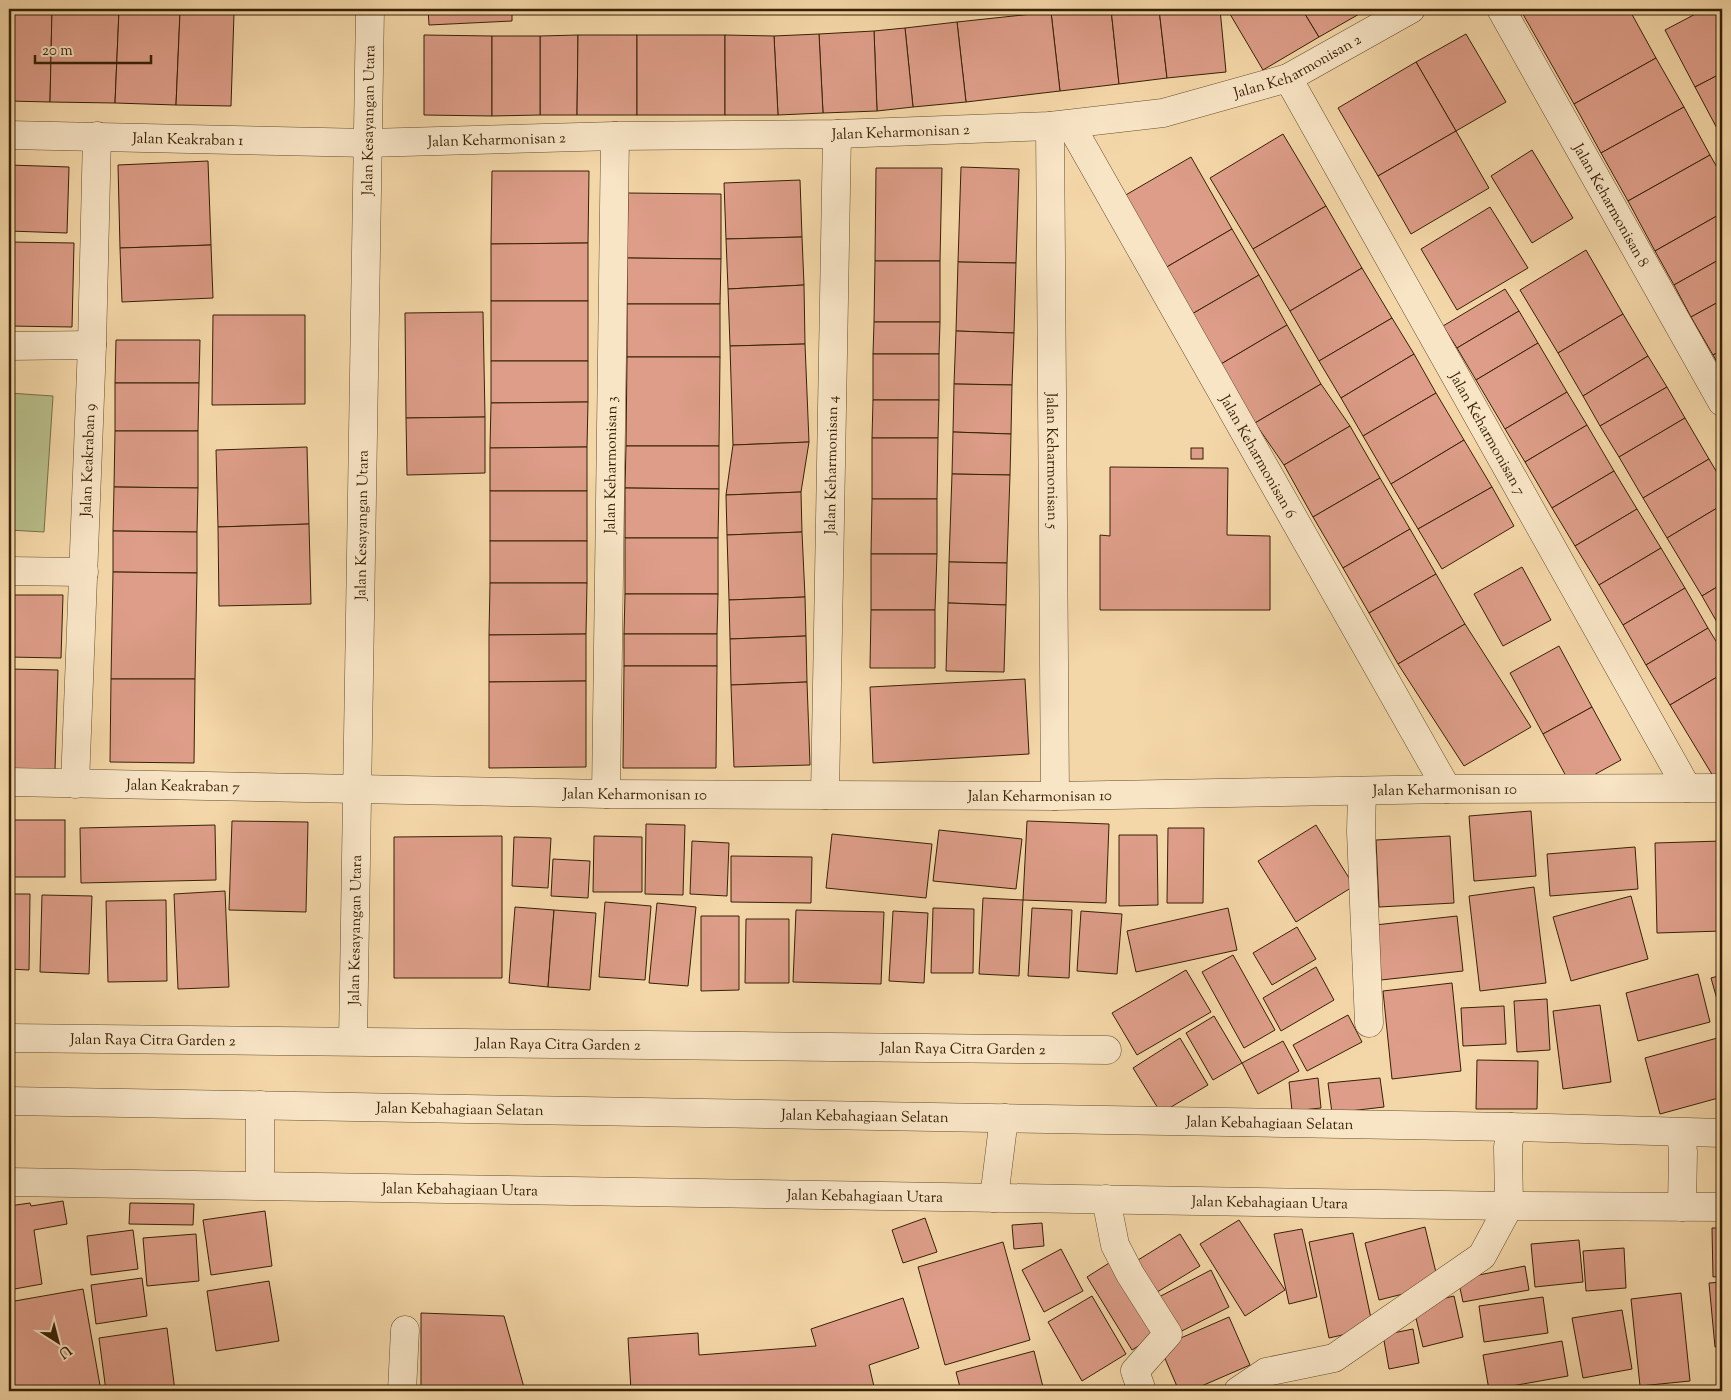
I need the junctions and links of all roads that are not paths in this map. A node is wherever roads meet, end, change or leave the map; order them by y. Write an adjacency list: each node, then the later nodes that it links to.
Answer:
1 (370, 9): 10 (street, Jalan Kesayangan Utara)
2 (1411, 9): 4 (street, Jalan Keharmonisan 2)
3 (1501, 9): 13 (street, Jalan Keharmonisan 8)
4 (1288, 78): 5 (street, Jalan Keharmonisan 2); 18 (street, Jalan Keharmonisan 7)
5 (1060, 125): 6 (street, Jalan Keharmonisan 2); 21 (street, Jalan Keharmonisan 6); 25 (street, Jalan Keharmonisan 5)
6 (837, 134): 9 (street, Jalan Keharmonisan 2); 24 (street, Jalan Keharmonisan 4)
7 (9, 135): 8 (street, Jalan Keakraban 1)
8 (97, 136): 10 (street, Jalan Keakraban 1); 11 (street, Jalan Keakraban 9)
9 (615, 136): 10 (street, Jalan Keharmonisan 2); 23 (street, Jalan Keharmonisan 3)
10 (368, 143): 20 (street, Jalan Kesayangan Utara)
11 (92, 345): 12 (street); 15 (street, Jalan Keakraban 9)
12 (9, 346)
13 (1722, 402)
14 (9, 571): 15 (street)
15 (84, 572): 17 (street, Jalan Keakraban 9)
16 (9, 782): 17 (street, Jalan Keakraban 7)
17 (75, 784): 20 (street, Jalan Keakraban 7)
18 (1687, 788): 19 (street, Jalan Keharmonisan 10); 21 (street, Jalan Keharmonisan 10)
19 (1722, 788)
20 (357, 789): 23 (street, Jalan Keharmonisan 10); 28 (street, Jalan Kesayangan Utara)
21 (1447, 789): 22 (street, Jalan Keharmonisan 10)
22 (1362, 791): 25 (street, Jalan Keharmonisan 10); 26 (street)
23 (606, 794): 24 (street, Jalan Keharmonisan 10)
24 (825, 795): 25 (street, Jalan Keharmonisan 10)
25 (1055, 796)
26 (1369, 1024)
27 (9, 1038): 28 (street, Jalan Raya Citra Garden 2)
28 (353, 1042): 29 (street, Jalan Raya Citra Garden 2)
29 (1107, 1050)
30 (9, 1101): 31 (street, Jalan Kebahagiaan Selatan)
31 (260, 1111): 32 (street, Jalan Kebahagiaan Selatan); 37 (street)
32 (1004, 1118): 34 (street, Jalan Kebahagiaan Selatan); 38 (street)
33 (1722, 1133): 35 (street, Jalan Kebahagiaan Selatan)
34 (1510, 1137): 35 (street, Jalan Kebahagiaan Selatan); 40 (street)
35 (1682, 1142): 41 (street)
36 (9, 1182): 37 (street, Jalan Kebahagiaan Utara)
37 (260, 1182): 38 (street, Jalan Kebahagiaan Utara)
38 (995, 1194): 39 (street, Jalan Kebahagiaan Utara)
39 (1106, 1199): 40 (street, Jalan Kebahagiaan Utara); 45 (street)
40 (1508, 1200): 41 (street, Jalan Kebahagiaan Utara); 46 (street)
41 (1681, 1201): 42 (street, Jalan Kebahagiaan Utara)
42 (1722, 1207)
43 (405, 1330): 44 (street)
44 (402, 1391)
45 (1142, 1391)
46 (1238, 1391)

